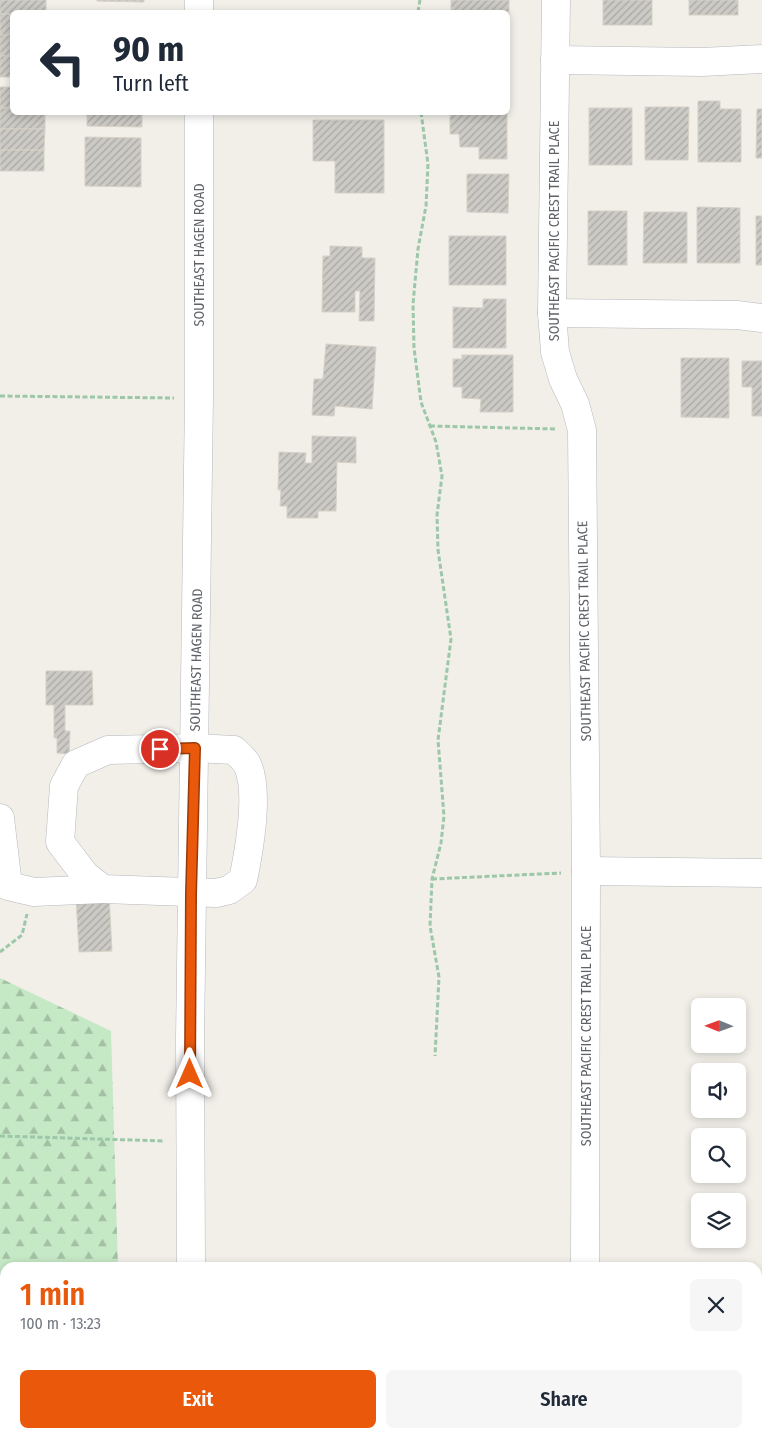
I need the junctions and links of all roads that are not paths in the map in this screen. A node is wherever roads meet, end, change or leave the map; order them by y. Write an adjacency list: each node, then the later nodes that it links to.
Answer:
1 (556, 0): 3 (street, SOUTHEAST PACIFIC CREST TRAIL PLACE)
2 (762, 59): 3 (street)
3 (554, 60): 5 (street, SOUTHEAST PACIFIC CREST TRAIL PLACE)
4 (199, 115): 7 (street, SOUTHEAST HAGEN ROAD)
5 (552, 313): 6 (street); 9 (street, SOUTHEAST PACIFIC CREST TRAIL PLACE)
6 (762, 318)
7 (195, 748): 11 (street); 12 (street, SOUTHEAST HAGEN ROAD); 12 (street)
8 (0, 818): 11 (street)
9 (586, 871): 10 (street); 14 (street, SOUTHEAST PACIFIC CREST TRAIL PLACE)
10 (762, 873)
11 (103, 889): 12 (street)
12 (191, 894): 13 (street, SOUTHEAST HAGEN ROAD)
13 (191, 1262)
14 (585, 1262)

